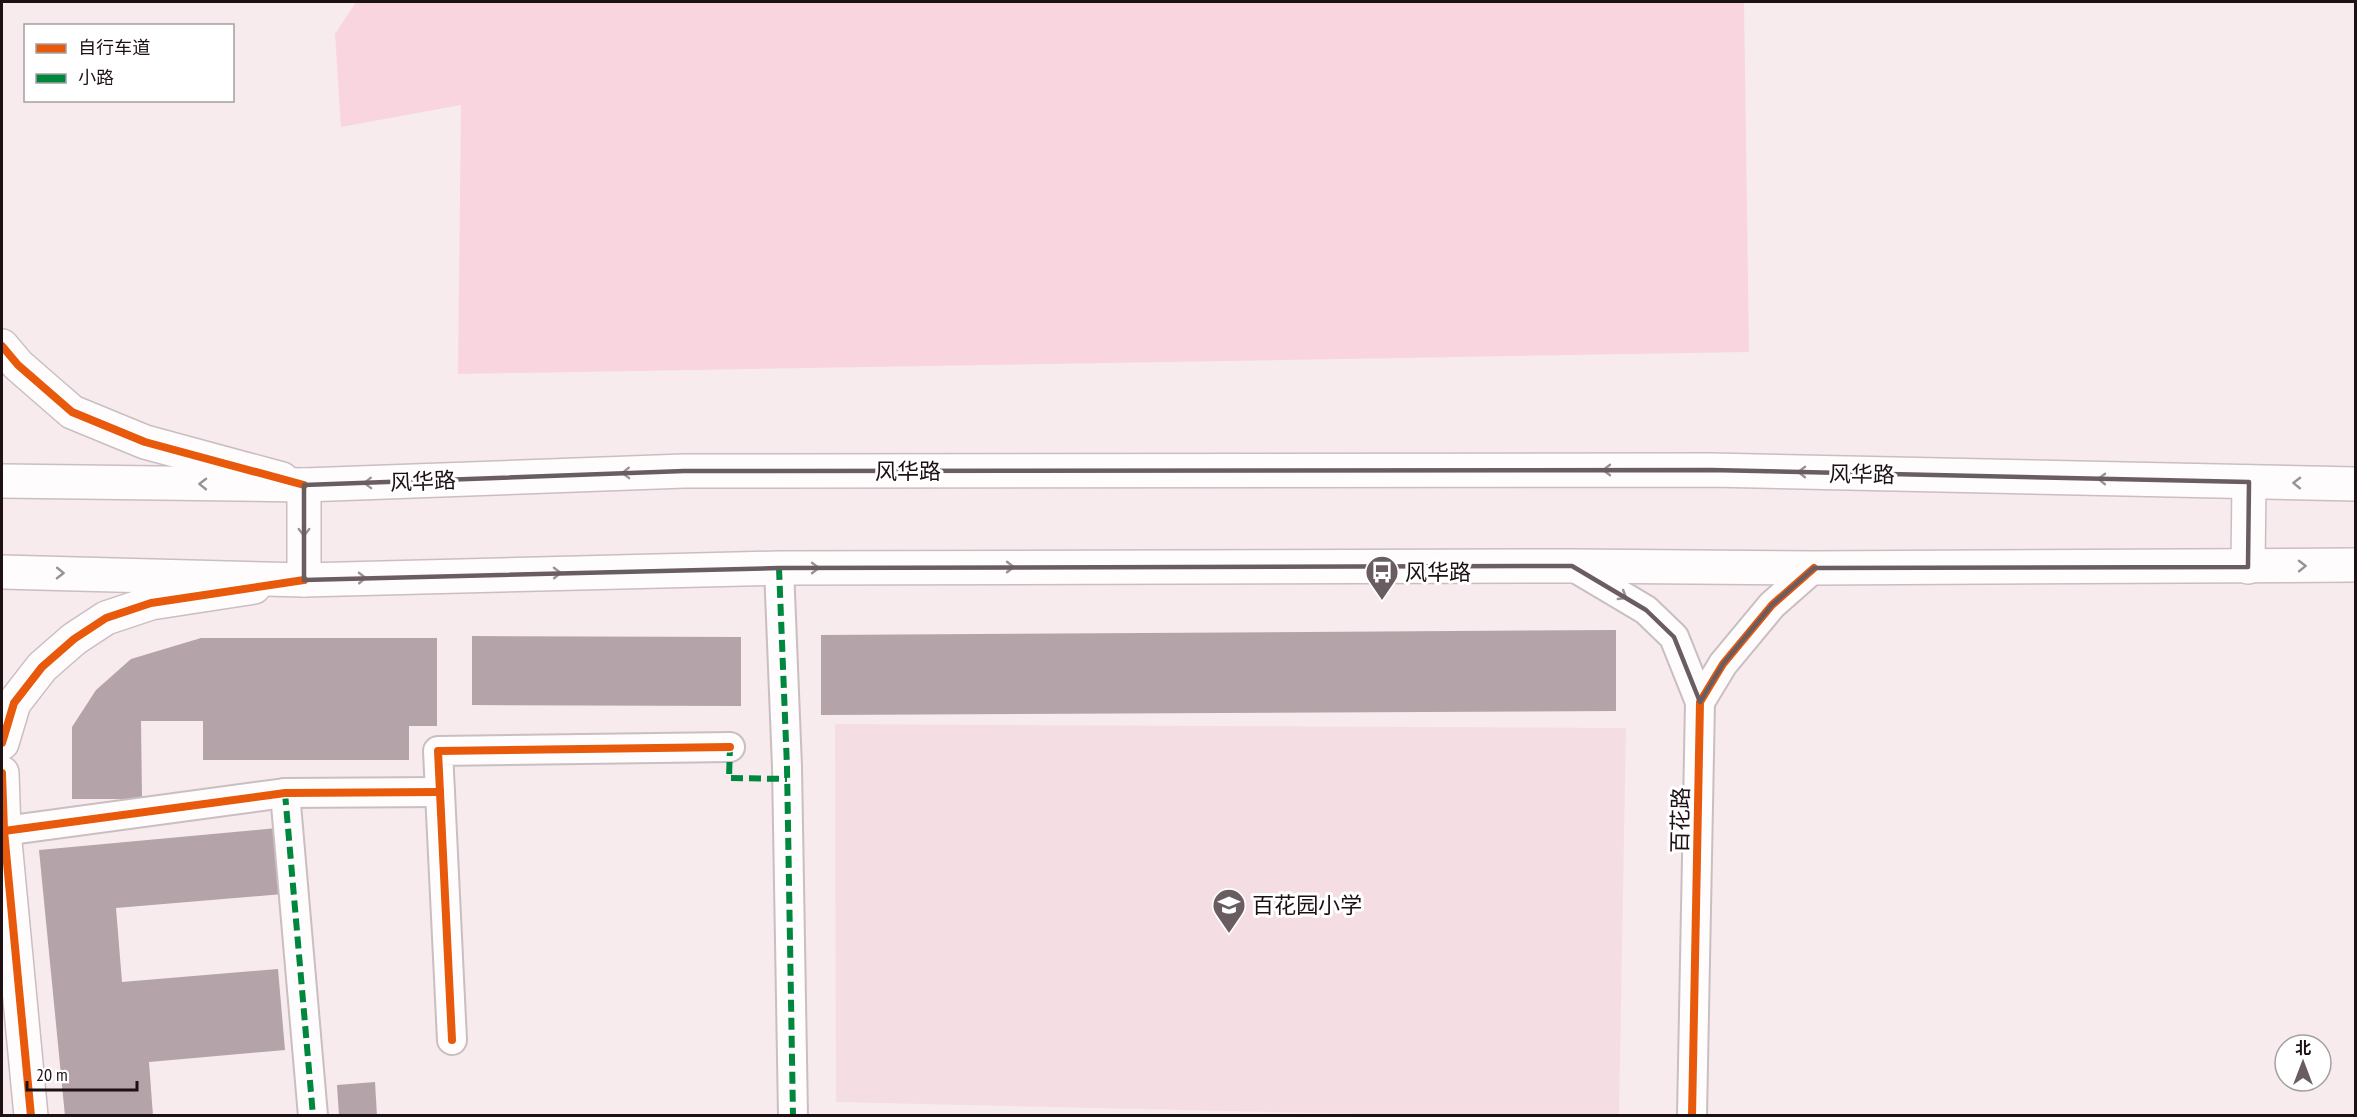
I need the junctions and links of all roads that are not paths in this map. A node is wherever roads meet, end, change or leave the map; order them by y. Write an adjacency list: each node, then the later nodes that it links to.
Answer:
1 (2, 346): 5 (main road)
2 (2, 481): 5 (main road, 风华路, one-way to 2)
3 (2249, 482): 4 (main road, 风华路, one-way to 3); 5 (main road, 风华路, one-way to 5); 8 (main road)
4 (2355, 484)
5 (304, 485): 12 (main road, one-way to 12)
6 (2355, 565): 8 (main road, one-way to 6)
7 (1572, 566): 9 (main road, one-way to 7); 10 (main road); 13 (street, one-way to 13)
8 (2248, 567): 10 (main road)
9 (779, 568): 12 (main road, one-way to 9); 23 (street)
10 (1814, 568): 13 (street)
11 (2, 572): 12 (main road, one-way to 12)
12 (304, 580): 14 (main road)
13 (1700, 702): 24 (street, 百花路)
14 (2, 742)
15 (730, 747): 17 (street)
16 (2, 773): 19 (main road)
17 (440, 792): 18 (street); 20 (street)
18 (285, 793): 19 (street); 22 (street)
19 (2, 832): 21 (main road)
20 (452, 1040)
21 (30, 1116)
22 (313, 1116)
23 (793, 1116)
24 (1692, 1116)

